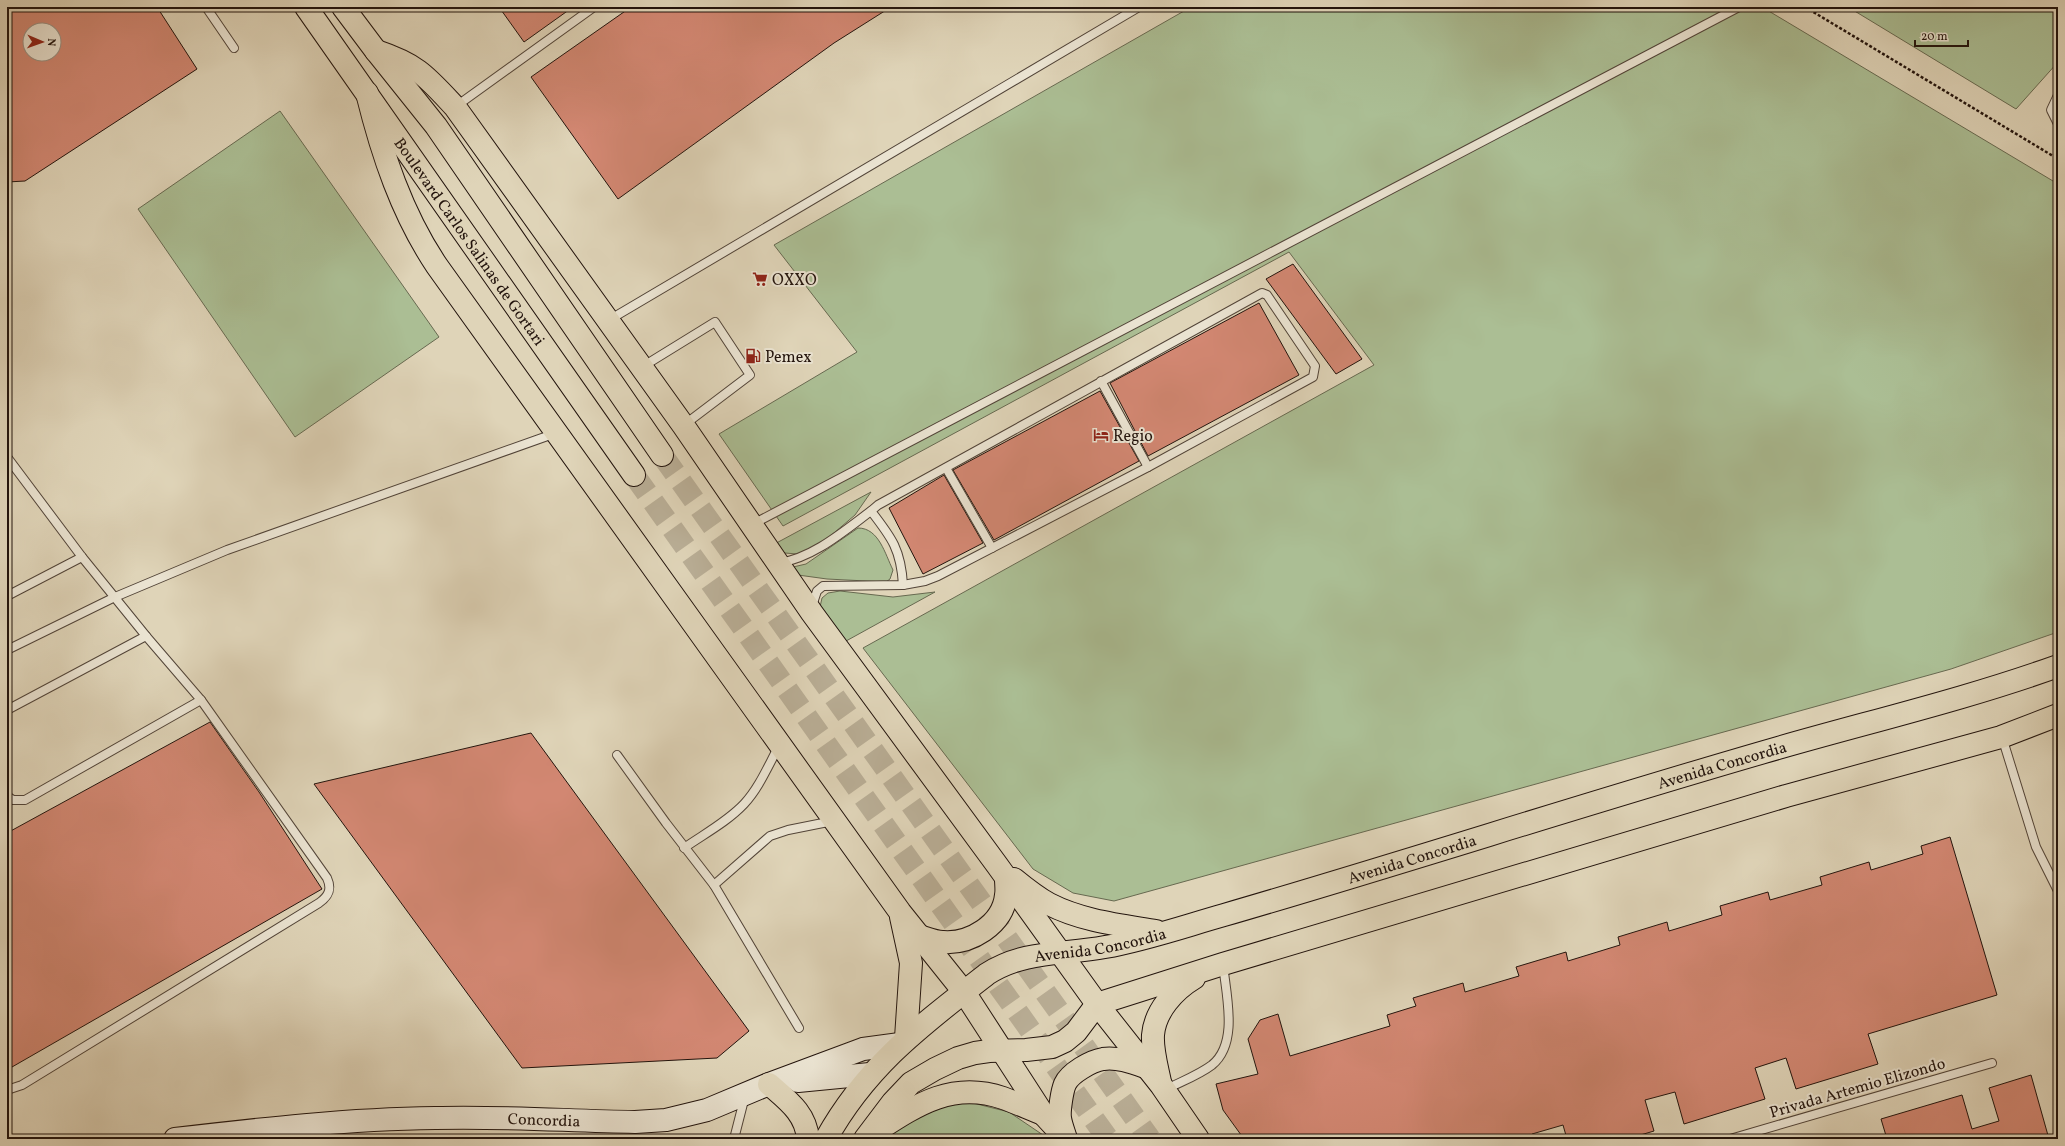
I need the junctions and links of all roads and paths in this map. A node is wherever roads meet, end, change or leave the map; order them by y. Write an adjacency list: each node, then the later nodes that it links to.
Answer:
1 (206, 7): 8 (lane)
2 (306, 7): 10 (main road, Boulevard Carlos Salinas de Gortari)
3 (343, 7): 9 (main road)
4 (594, 7): 12 (lane)
5 (1139, 7): 15 (lane)
6 (1739, 7): 26 (lane)
7 (1805, 7): 14 (path)
8 (234, 48)
9 (376, 51): 12 (main road); 20 (main road)
10 (367, 93): 19 (main road); 24 (main road, Boulevard Carlos Salinas de Gortari)
11 (2058, 96): 13 (lane)
12 (455, 107): 15 (main road)
13 (2058, 124)
14 (2058, 159)
15 (608, 321): 16 (main road)
16 (642, 368): 18 (main road); 18 (lane)
17 (1100, 382): 22 (lane); 22 (lane); 23 (lane)
18 (683, 425): 26 (main road)
19 (557, 433): 32 (lane); 41 (main road)
20 (662, 455)
21 (7, 457): 28 (lane)
22 (1148, 467): 27 (lane)
23 (946, 468): 25 (lane); 27 (lane)
24 (634, 475)
25 (871, 512): 29 (lane); 30 (lane)
26 (752, 525): 29 (main road)
27 (992, 548): 30 (lane)
28 (82, 557): 31 (lane); 32 (lane)
29 (778, 563): 33 (main road)
30 (903, 585): 33 (lane)
31 (7, 596)
32 (115, 597): 34 (lane); 35 (lane)
33 (812, 613): 46 (main road)
34 (146, 636): 37 (lane); 38 (lane)
35 (7, 650)
36 (2058, 666): 50 (main road, Avenida Concordia)
37 (201, 700): 43 (lane); 64 (lane)
38 (7, 710)
39 (2058, 716): 40 (main road)
40 (2001, 737): 48 (lane); 53 (main road)
41 (780, 744): 44 (main road); 45 (lane)
42 (618, 755): 45 (lane)
43 (7, 796)
44 (834, 821): 47 (lane); 49 (main road)
45 (684, 848): 47 (lane)
46 (1001, 872): 50 (main road); 51 (main road); 52 (main road)
47 (714, 885): 56 (lane)
48 (2058, 891)
49 (900, 912): 51 (main road); 57 (main road)
50 (1163, 932): 52 (main road, Avenida Concordia)
51 (919, 936): 54 (main road)
52 (1061, 952): 54 (main road, Avenida Concordia); 55 (main road)
53 (1217, 966): 55 (main road); 63 (main road); 63 (lane)
54 (964, 992): 57 (main road, Avenida Concordia); 58 (main road)
55 (1097, 1004): 58 (main road); 60 (main road)
56 (799, 1028)
57 (903, 1041): 61 (main road, Avenida Concordia); 62 (street, Concordia)
58 (1003, 1051): 66 (main road); 71 (main road)
59 (1992, 1063): 74 (lane, Privada Artemio Elizondo)
60 (1145, 1067): 63 (main road); 72 (main road)
61 (870, 1074): 62 (street); 70 (main road, Avenida Concordia)
62 (772, 1083): 65 (street, Concordia); 69 (main road)
63 (1163, 1088): 73 (main road)
64 (7, 1090)
65 (745, 1094): 67 (street, Concordia); 68 (lane)
66 (1043, 1114): 71 (main road); 72 (main road)
67 (175, 1139)
68 (734, 1139)
69 (808, 1139)
70 (826, 1139)
71 (865, 1139)
72 (1066, 1139)
73 (1198, 1139)
74 (1730, 1139)

